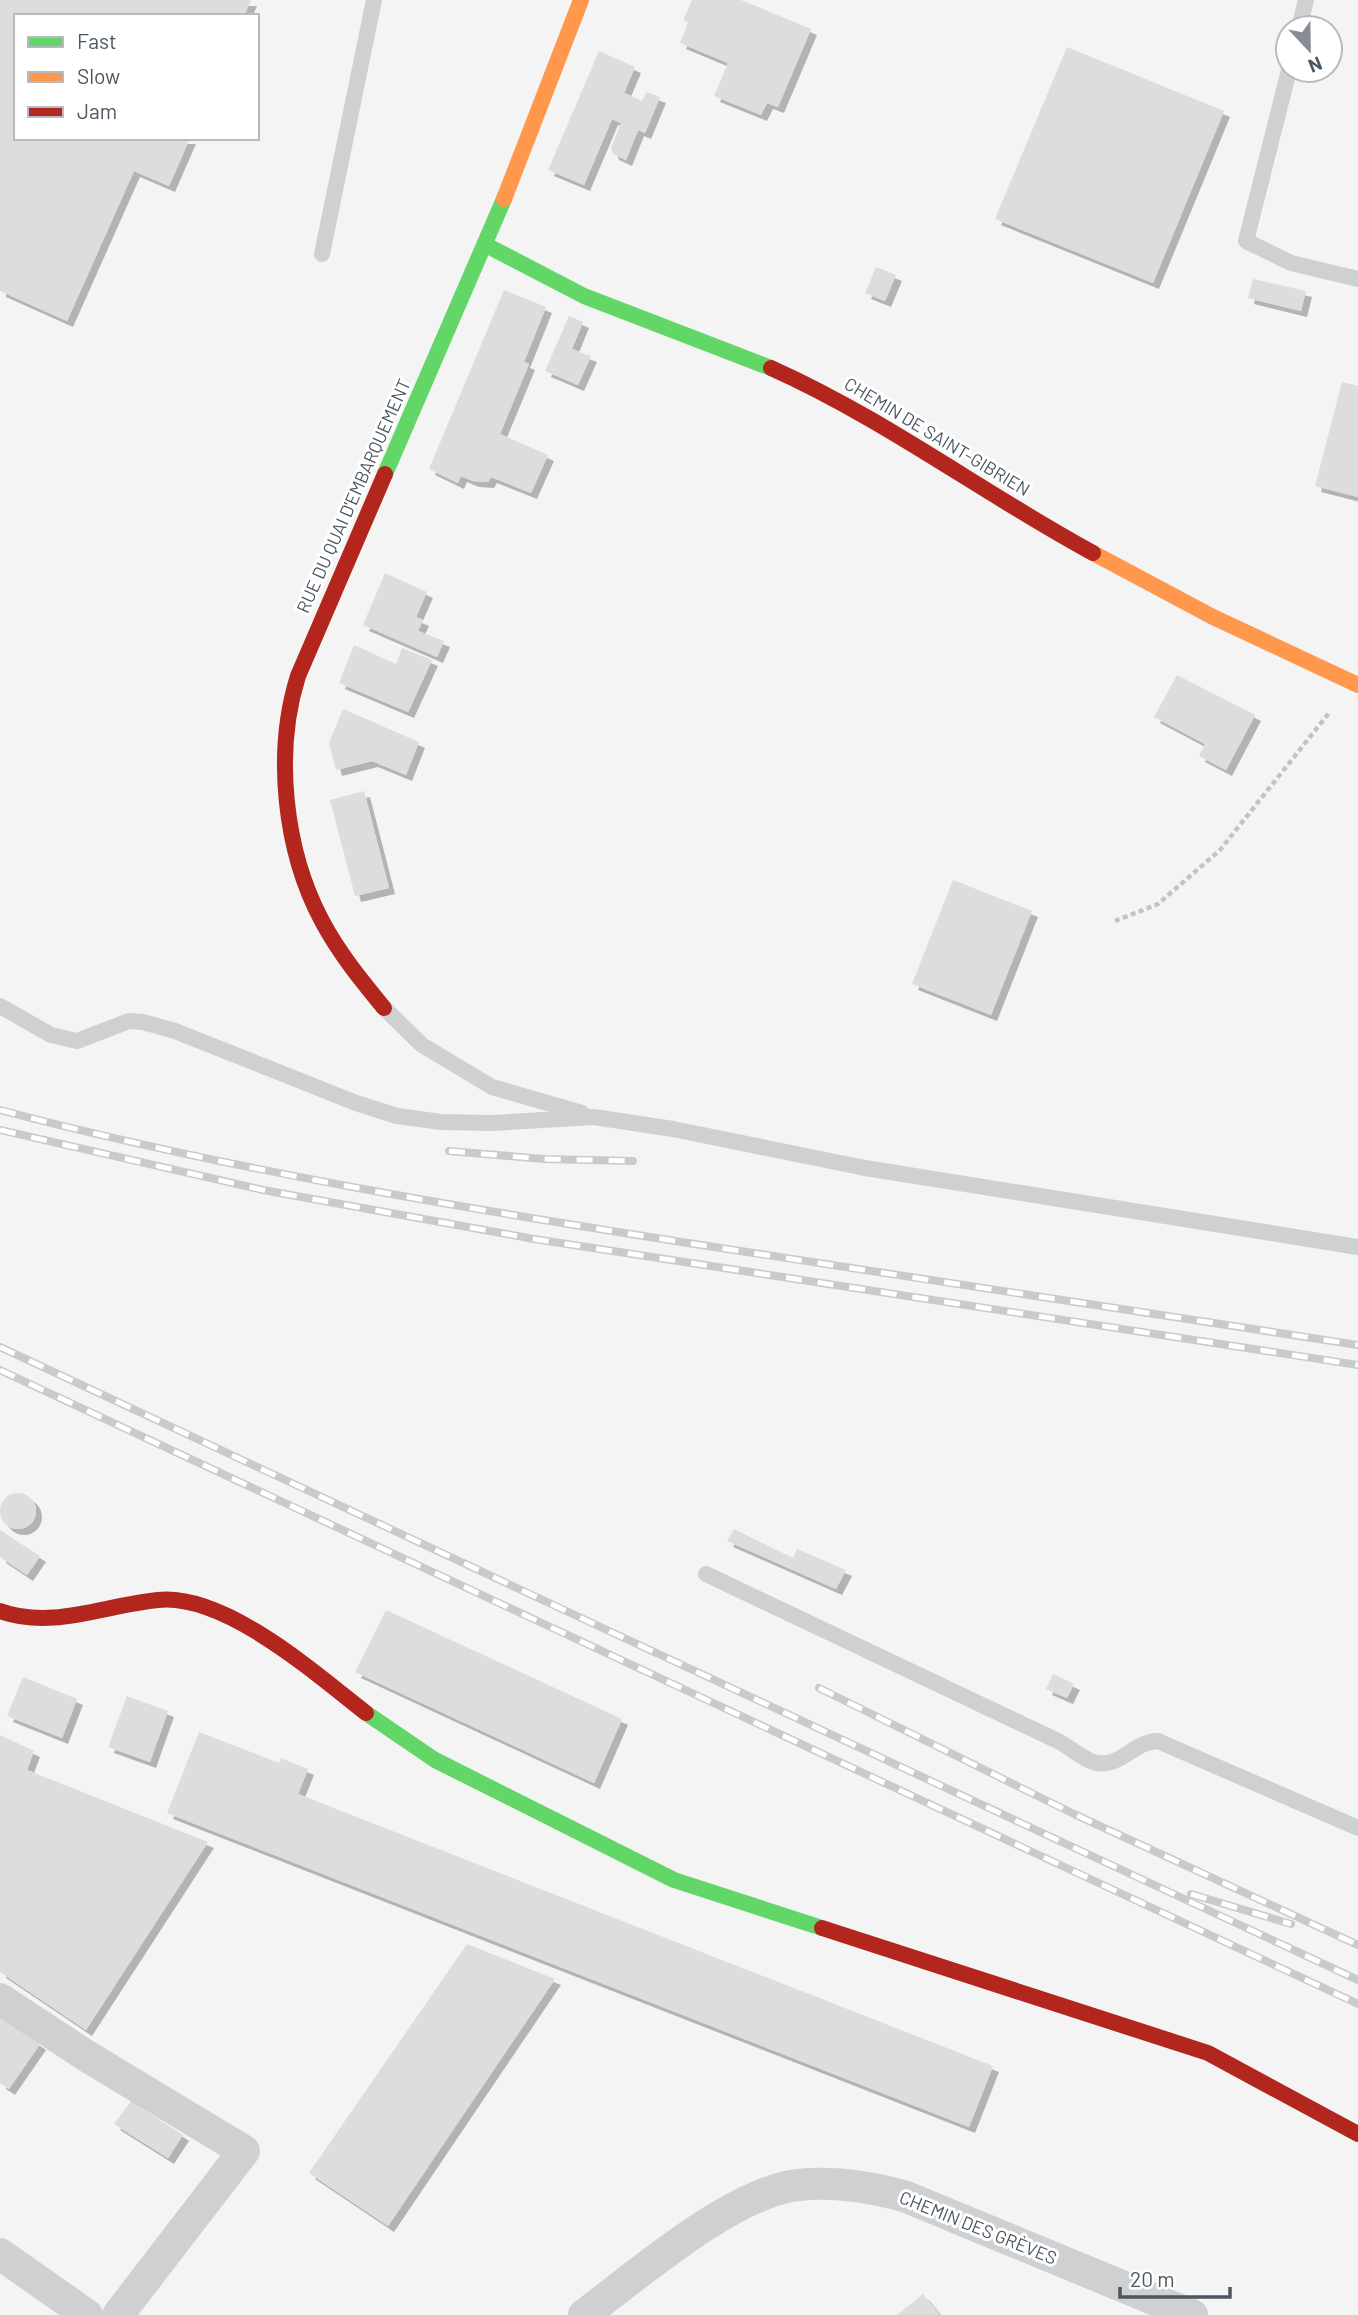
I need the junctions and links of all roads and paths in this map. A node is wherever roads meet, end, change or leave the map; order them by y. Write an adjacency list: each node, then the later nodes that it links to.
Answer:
1 (374, 0): 5 (lane)
2 (581, 0): 4 (street, RUE DU QUAI D'EMBARQUEMENT)
3 (1286, 84): 6 (lane)
4 (486, 245): 7 (street, CHEMIN DE SAINT-GIBRIEN); 10 (street, RUE DU QUAI D'EMBARQUEMENT)
5 (322, 254)
6 (1358, 279)
7 (1356, 684): 8 (path)
8 (1115, 921)
9 (0, 1006): 11 (lane)
10 (384, 1008): 11 (lane)
11 (594, 1117): 12 (lane)
12 (1358, 1247)
13 (706, 1574): 15 (lane)
14 (0, 1611): 17 (street)
15 (1358, 1828)
16 (0, 1999): 20 (street)
17 (1358, 2134)
18 (0, 2254): 19 (street)
19 (87, 2315)
20 (118, 2315)
21 (584, 2315): 22 (street, CHEMIN DES GRÈVES)
22 (1192, 2315)

